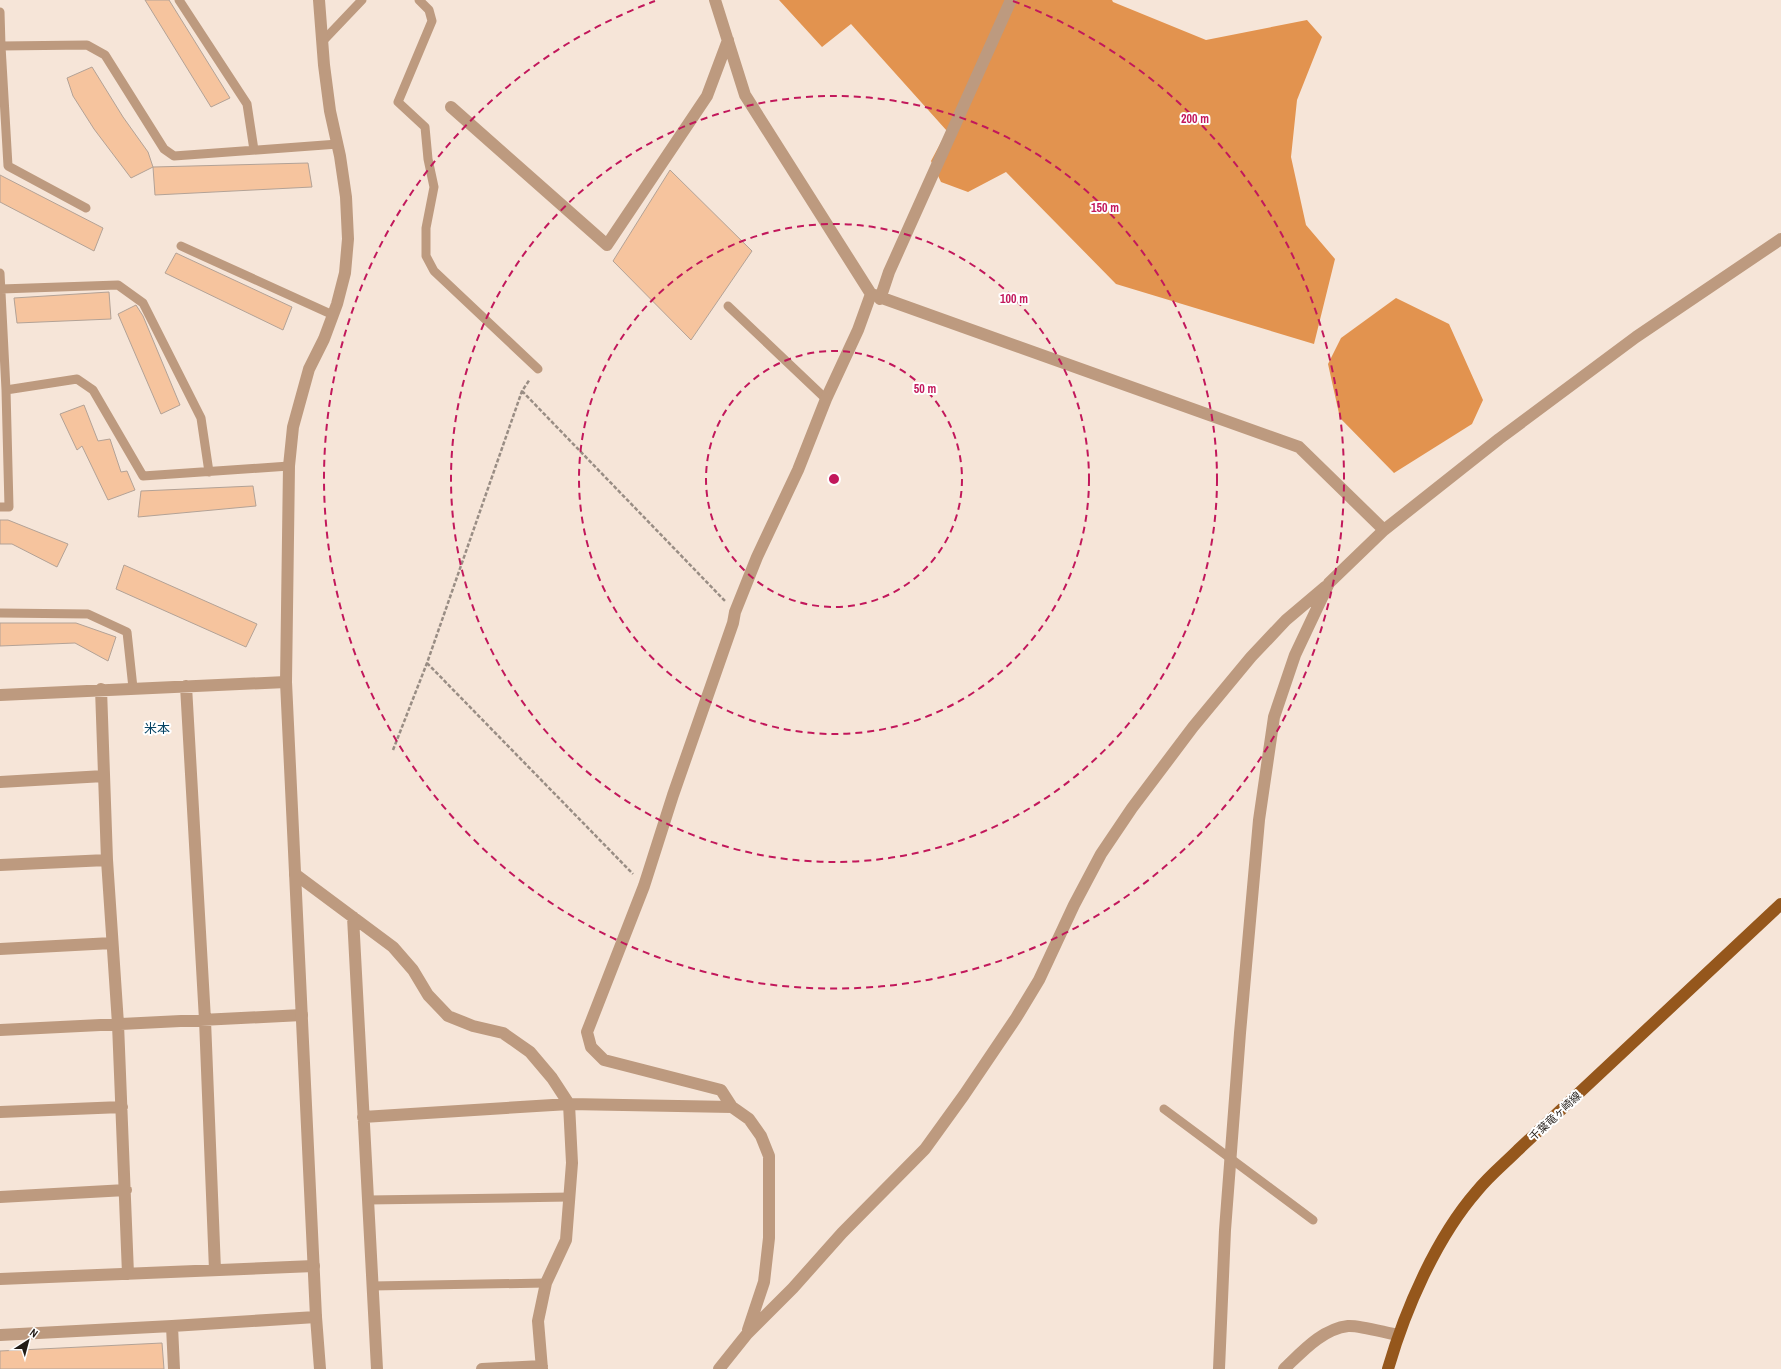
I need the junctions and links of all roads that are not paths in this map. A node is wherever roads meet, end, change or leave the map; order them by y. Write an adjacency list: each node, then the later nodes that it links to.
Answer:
1 (179, 0): 14 (lane)
2 (320, 0): 9 (street)
3 (362, 0): 9 (lane)
4 (419, 0): 24 (lane)
5 (715, 0): 8 (street)
6 (1011, 0): 21 (street)
7 (0, 12): 10 (lane)
8 (728, 40): 12 (street); 21 (street)
9 (322, 42): 13 (street)
10 (2, 46): 11 (lane); 14 (lane)
11 (2, 81): 15 (lane)
12 (451, 107)
13 (338, 144): 14 (lane); 23 (street)
14 (254, 150)
15 (4, 166): 16 (lane)
16 (86, 208)
17 (1781, 239): 30 (street)
18 (181, 246): 23 (lane)
19 (0, 273): 20 (lane)
20 (1, 289): 25 (lane); 28 (lane)
21 (875, 297): 26 (street); 30 (street)
22 (728, 306): 26 (lane)
23 (333, 315): 27 (street)
24 (538, 369)
25 (6, 390): 28 (lane); 29 (lane)
26 (826, 399): 53 (street)
27 (289, 466): 28 (lane); 33 (street)
28 (209, 472)
29 (0, 507)
30 (1384, 530): 31 (street)
31 (1329, 583): 57 (street); 71 (street)
32 (0, 613): 35 (lane)
33 (286, 682): 34 (street); 42 (street)
34 (186, 686): 35 (street); 48 (street)
35 (133, 688): 36 (street)
36 (101, 689): 37 (street); 38 (street)
37 (0, 695)
38 (104, 776): 39 (street); 40 (street)
39 (0, 782)
40 (107, 860): 41 (street); 45 (street)
41 (0, 865)
42 (295, 874): 44 (street); 47 (street)
43 (1781, 904): 73 (main road, 千葉竜ヶ崎線)
44 (353, 917): 51 (street); 56 (street)
45 (112, 943): 46 (street); 49 (street)
46 (0, 949)
47 (302, 1015): 48 (street); 63 (street)
48 (205, 1020): 49 (street); 64 (street)
49 (118, 1024): 50 (street); 52 (street)
50 (0, 1030)
51 (569, 1104): 53 (street); 56 (street); 60 (street)
52 (122, 1107): 55 (street); 58 (street)
53 (732, 1108): 71 (street)
54 (1164, 1109): 57 (lane)
55 (0, 1112)
56 (363, 1117): 61 (street)
57 (1231, 1158): 62 (lane); 80 (street)
58 (126, 1190): 59 (street); 65 (street)
59 (0, 1197)
60 (570, 1197): 61 (lane); 67 (street)
61 (368, 1200): 68 (street)
62 (1313, 1220)
63 (314, 1266): 64 (street); 69 (street)
64 (215, 1270): 65 (street)
65 (128, 1274): 66 (street)
66 (0, 1279)
67 (546, 1283): 68 (lane); 74 (street)
68 (372, 1286): 77 (street)
69 (316, 1317): 70 (street); 76 (street)
70 (172, 1326): 72 (street); 75 (street)
71 (747, 1334): 79 (street)
72 (0, 1335)
73 (1398, 1335): 81 (street); 82 (main road, 千葉竜ヶ崎線)
74 (542, 1368): 78 (street)
75 (174, 1369)
76 (320, 1369)
77 (377, 1369)
78 (482, 1369)
79 (719, 1369)
80 (1219, 1369)
81 (1284, 1369)
82 (1388, 1369)

